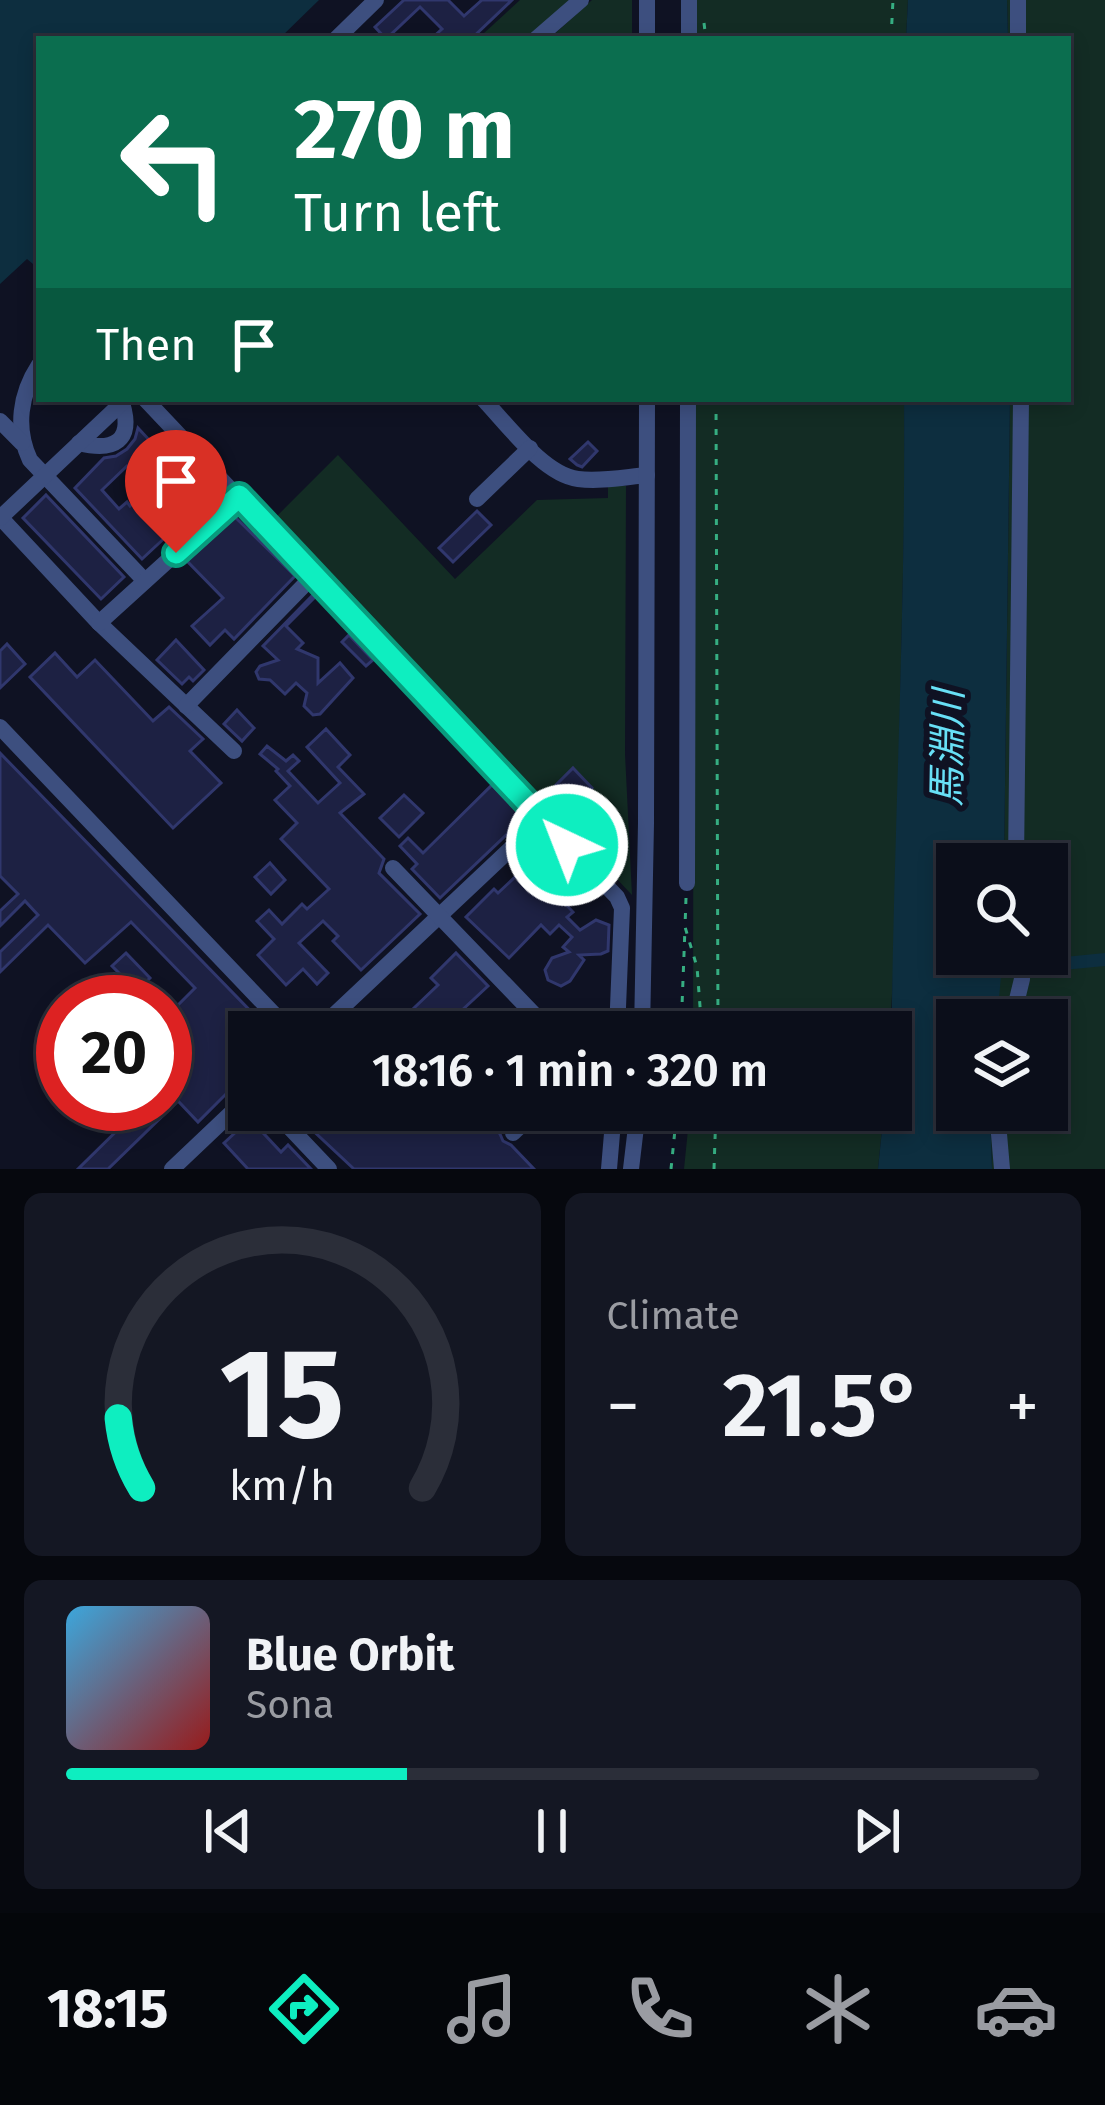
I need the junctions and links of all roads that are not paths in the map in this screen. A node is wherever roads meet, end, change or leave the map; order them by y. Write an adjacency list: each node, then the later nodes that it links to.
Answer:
1 (376, 0): 6 (street)
2 (581, 0): 7 (street)
3 (647, 0): 8 (street)
4 (689, 0): 9 (street)
5 (1018, 0): 10 (street)
6 (339, 36)
7 (539, 36)
8 (647, 36)
9 (688, 36)
10 (1018, 36)
11 (36, 370): 19 (street)
12 (124, 402): 21 (street)
13 (148, 402): 23 (street)
14 (486, 402): 20 (street)
15 (647, 402): 22 (street)
16 (688, 402): 35 (street)
17 (1021, 402): 33 (street)
18 (0, 421): 19 (street)
19 (22, 443): 21 (street)
20 (530, 448): 22 (street); 24 (street)
21 (45, 475): 25 (street); 27 (street)
22 (647, 475): 41 (street)
23 (239, 496): 26 (street); 27 (street)
24 (477, 499)
25 (0, 517): 28 (street)
26 (313, 576): 29 (street); 32 (street)
27 (145, 581): 28 (street)
28 (99, 623): 29 (street)
29 (186, 706): 31 (street)
30 (0, 727): 37 (street)
31 (234, 752)
32 (542, 818): 36 (street); 40 (street)
33 (1016, 843)
34 (393, 868): 36 (street)
35 (687, 883)
36 (441, 915): 38 (street); 39 (street)
37 (271, 1011)
38 (338, 1011)
39 (531, 1011)
40 (618, 1011)
41 (642, 1011)
42 (228, 1116): 47 (street)
43 (293, 1131): 48 (street)
44 (612, 1131): 49 (street)
45 (636, 1131): 50 (street)
46 (999, 1131): 51 (street)
47 (172, 1169)
48 (328, 1169)
49 (609, 1169)
50 (632, 1169)
51 (1003, 1169)

